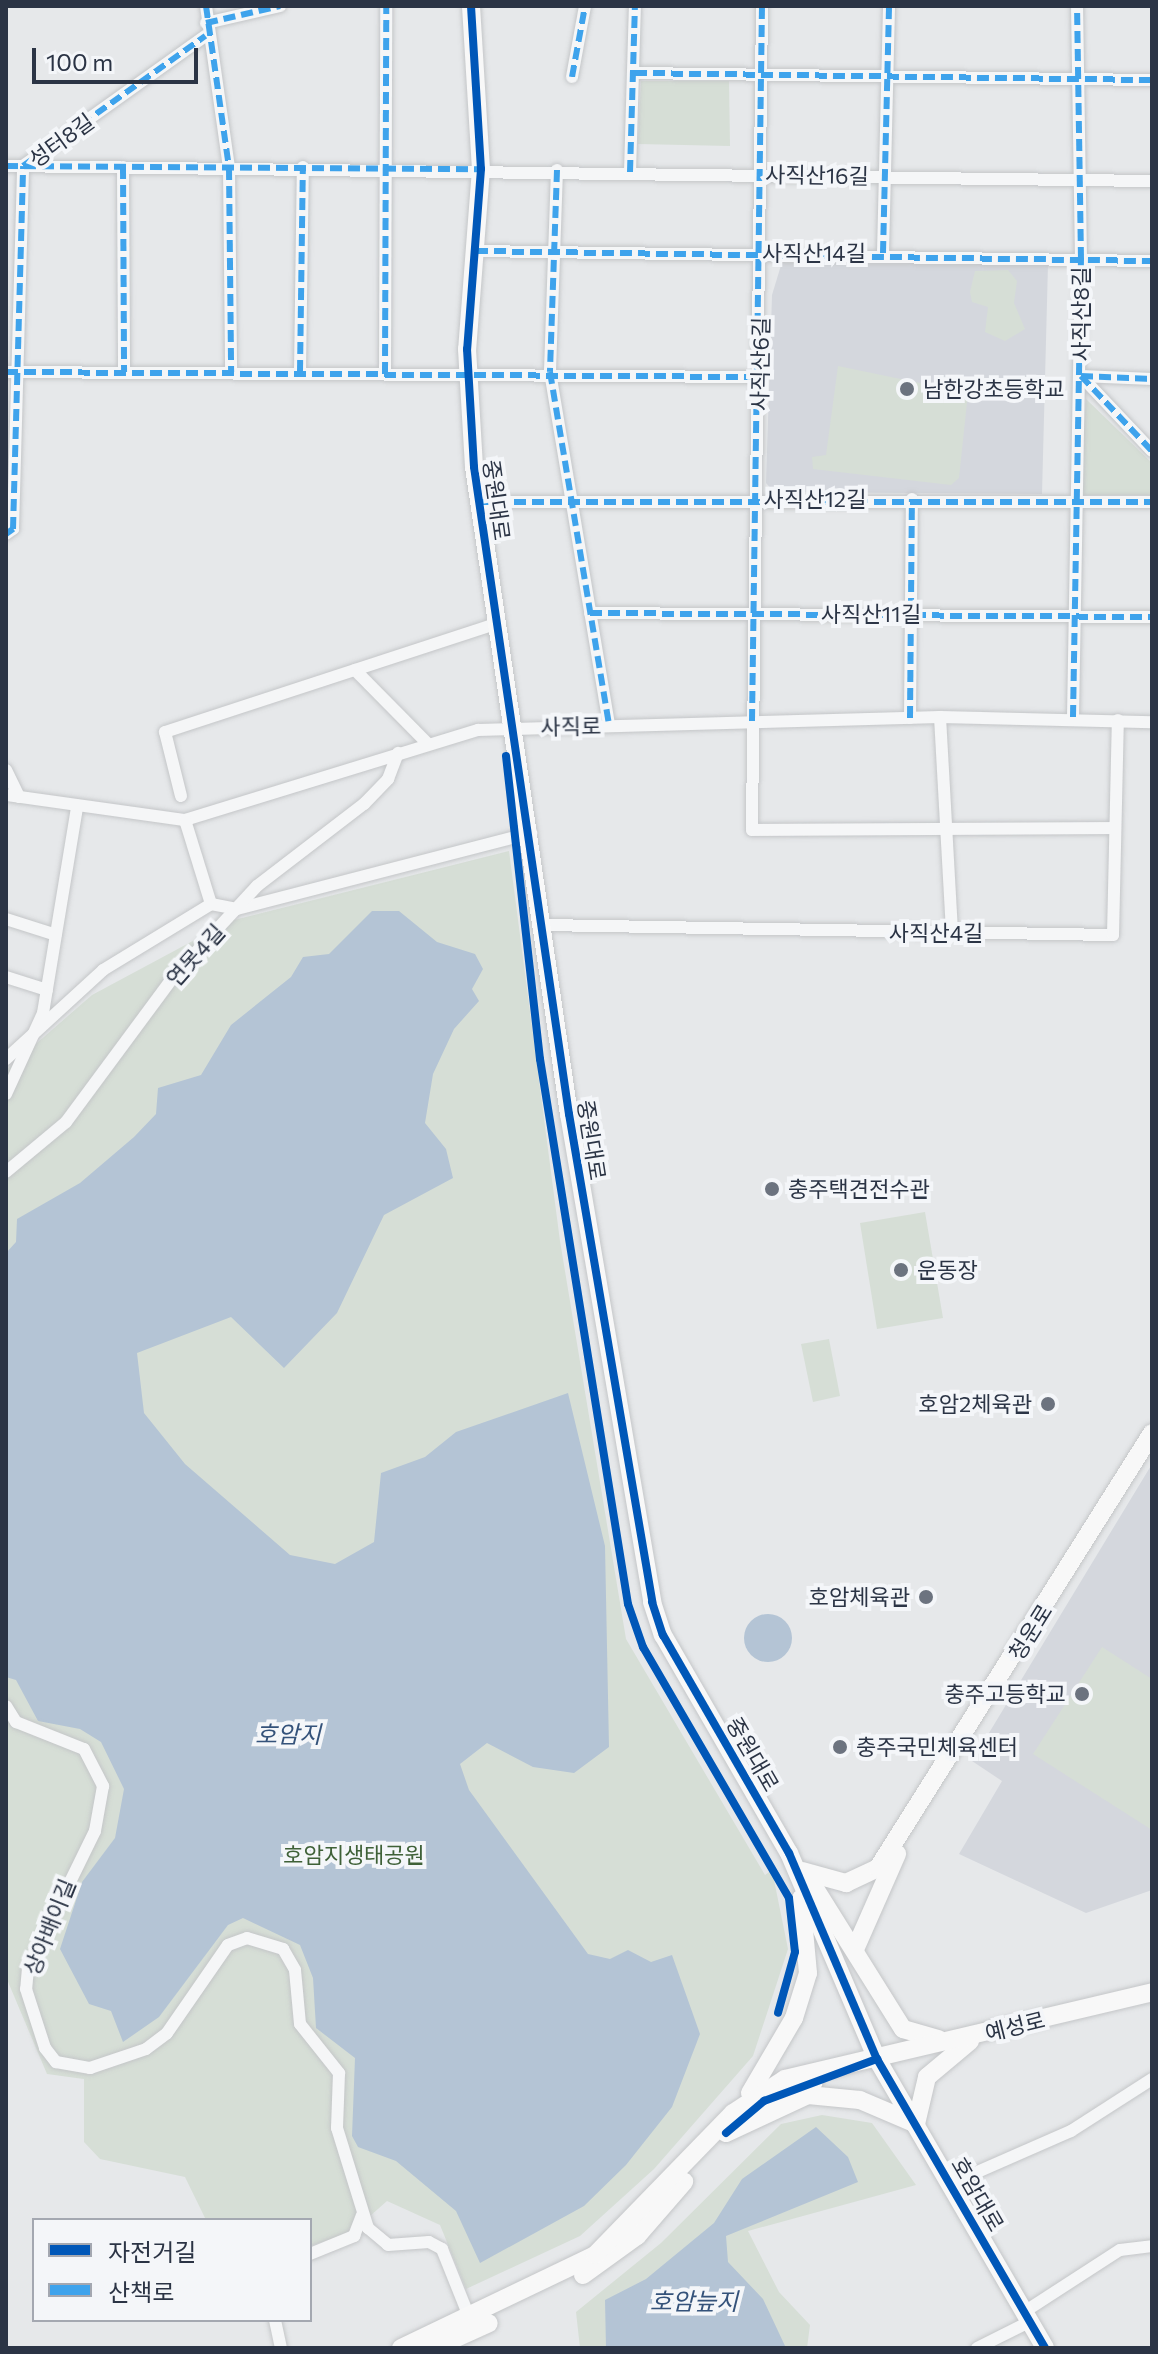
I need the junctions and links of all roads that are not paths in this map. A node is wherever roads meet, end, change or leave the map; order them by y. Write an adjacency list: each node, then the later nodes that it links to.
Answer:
1 (206, 6): 10 (street)
2 (280, 6): 10 (street, 성터8길)
3 (386, 6): 22 (street)
4 (471, 6): 23 (street, 중원대로)
5 (585, 6): 15 (street)
6 (635, 6): 11 (street)
7 (762, 6): 12 (street, 사직산6길)
8 (889, 6): 13 (street)
9 (1077, 6): 14 (street, 사직산8길)
10 (206, 30): 18 (street, 성터8길); 21 (street)
11 (635, 73): 12 (street); 25 (street)
12 (761, 76): 13 (street); 26 (street, 사직산6길)
13 (889, 76): 14 (street); 27 (street)
14 (1078, 76): 16 (street); 28 (street, 사직산8길)
15 (572, 77)
16 (1152, 80)
17 (6, 166): 18 (street, 사직산16길)
18 (23, 166): 19 (street, 사직산16길); 30 (street, 성터8길)
19 (123, 167): 21 (street, 사직산16길); 39 (street)
20 (303, 167): 21 (street, 사직산16길); 22 (street, 사직산16길); 41 (street)
21 (229, 168): 40 (street)
22 (383, 168): 23 (street, 사직산16길); 43 (street)
23 (481, 169): 24 (street, 사직산16길); 32 (street, 중원대로)
24 (557, 170): 25 (street, 사직산16길); 33 (street)
25 (630, 172): 26 (street, 사직산16길)
26 (760, 174): 27 (street, 사직산16길); 34 (street, 사직산6길)
27 (886, 177): 28 (street, 사직산16길); 35 (street)
28 (1080, 180): 29 (street, 사직산16길); 36 (street, 사직산8길)
29 (1152, 181)
30 (21, 246): 31 (street); 38 (street, 성터8길)
31 (6, 249)
32 (476, 251): 33 (street, 사직산14길); 46 (street, 중원대로)
33 (550, 252): 34 (street, 사직산14길); 42 (street)
34 (761, 253): 35 (street, 사직산14길); 45 (street, 사직산6길)
35 (883, 253): 36 (street, 사직산14길)
36 (1081, 259): 37 (street, 사직산14길); 44 (street, 사직산8길)
37 (1152, 261)
38 (13, 372): 39 (street); 55 (street, 성터8길)
39 (124, 372): 40 (street)
40 (231, 372): 41 (street)
41 (300, 372): 43 (street)
42 (550, 372): 45 (street); 46 (street); 50 (street)
43 (385, 374): 46 (street)
44 (1081, 376): 47 (street); 48 (street); 52 (street, 사직산8길)
45 (759, 377): 49 (street, 사직산6길)
46 (468, 379): 53 (street, 중원대로)
47 (1152, 379)
48 (1152, 451)
49 (758, 498): 50 (street, 사직산12길); 51 (street, 사직산12길); 57 (street, 사직산6길)
50 (570, 499): 53 (street, 사직산12길); 56 (street)
51 (912, 499): 52 (street, 사직산12길); 58 (street)
52 (1074, 501): 54 (street, 사직산12길); 59 (street, 사직산8길)
53 (478, 502): 61 (street, 중원대로)
54 (1152, 502)
55 (6, 534)
56 (590, 613): 57 (street, 사직산11길); 69 (street)
57 (755, 614): 58 (street, 사직산11길); 67 (street, 사직산6길)
58 (911, 614): 59 (street, 사직산11길); 65 (street)
59 (1073, 615): 60 (street, 사직산11길); 64 (street, 사직산8길)
60 (1152, 617)
61 (498, 623): 62 (street); 70 (street, 중원대로)
62 (355, 670): 71 (street); 75 (street)
63 (940, 717): 64 (street, 사직로); 65 (street, 사직로); 78 (street)
64 (1073, 717): 66 (street, 사직로)
65 (910, 718): 67 (street, 사직로)
66 (1118, 720): 68 (street, 사직로); 79 (street, 사직산4길)
67 (752, 721): 69 (street, 사직로); 78 (street, 사직산6길)
68 (1152, 722)
69 (609, 725): 70 (street, 사직로)
70 (513, 727): 71 (street, 사직로); 80 (street, 중원대로)
71 (428, 744): 72 (street, 사직로)
72 (398, 753): 77 (street, 사직로); 82 (street, 연못4길)
73 (6, 770): 74 (street)
74 (12, 796): 76 (street, 사직로)
75 (181, 796)
76 (77, 807): 77 (street, 사직로); 86 (street)
77 (185, 820): 81 (street)
78 (946, 824): 79 (street); 85 (street)
79 (1115, 828): 85 (street, 사직산4길)
80 (531, 833): 82 (street); 84 (street, 중원대로)
81 (211, 904): 82 (street); 89 (street)
82 (237, 909): 92 (street, 연못4길)
83 (6, 919): 86 (street)
84 (544, 925): 85 (street, 사직산4길); 96 (street, 중원대로)
85 (952, 933)
86 (56, 935): 88 (street)
87 (6, 977): 88 (street)
88 (47, 990): 89 (street)
89 (38, 1029): 90 (street); 91 (street)
90 (6, 1059)
91 (6, 1094)
92 (6, 1172)
93 (1152, 1433): 95 (street, 청운로)
94 (6, 1706): 107 (street, 상아배이길)
95 (908, 1830): 97 (street); 98 (street)
96 (789, 1853): 97 (street); 101 (street, 중원대로); 103 (street)
97 (802, 1871): 98 (street)
98 (856, 1947): 100 (street)
99 (1152, 1992): 100 (street, 예성로)
100 (978, 2036): 101 (street, 예성로); 104 (street)
101 (877, 2059): 103 (street); 104 (street, 호암대로); 105 (street)
102 (1152, 2079): 106 (street, 호암대로)
103 (737, 2109): 112 (street)
104 (916, 2124): 105 (street); 106 (street, 호암대로)
105 (726, 2133): 112 (street)
106 (952, 2183): 110 (street, 호암대로)
107 (362, 2215): 109 (street); 112 (street, 상아배이길)
108 (1152, 2246): 110 (street)
109 (312, 2253)
110 (1026, 2317): 116 (street); 117 (street, 호암대로)
111 (275, 2322): 113 (street)
112 (472, 2324): 114 (street); 115 (street)
113 (281, 2348)
114 (401, 2348)
115 (434, 2348)
116 (977, 2348)
117 (1045, 2348)

